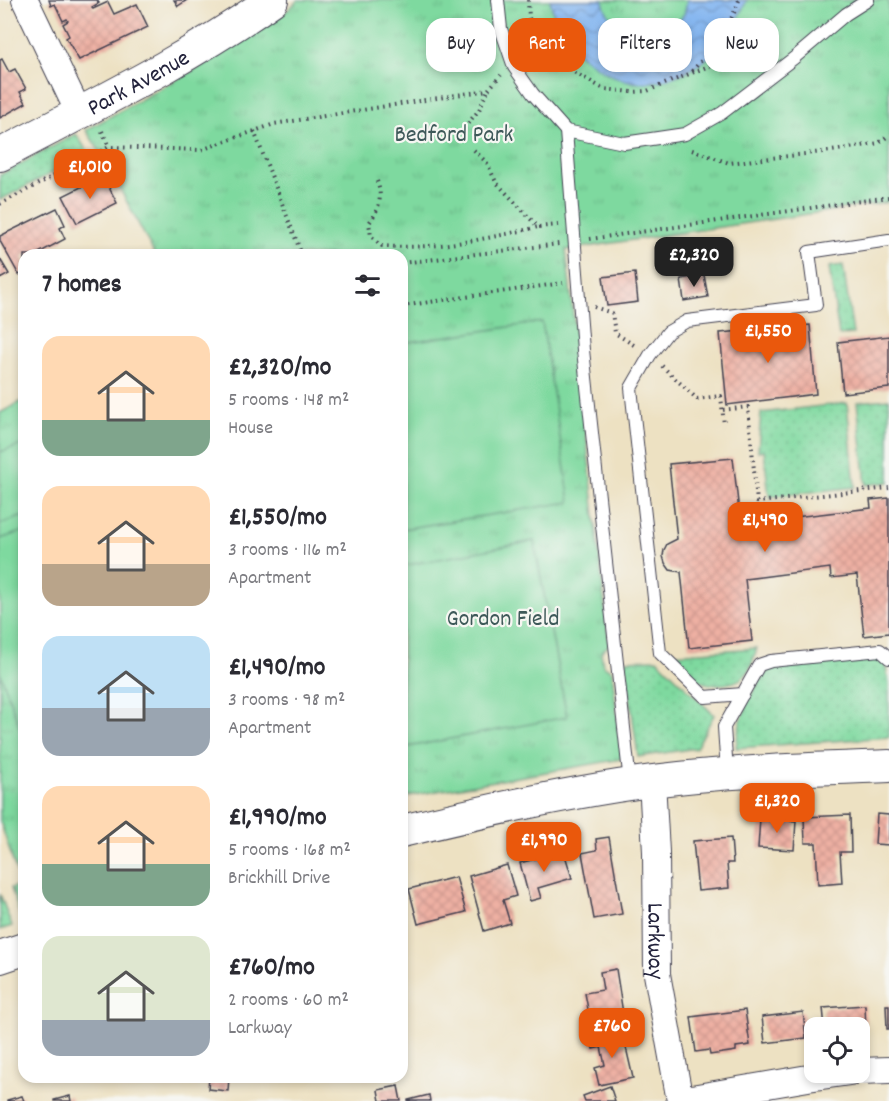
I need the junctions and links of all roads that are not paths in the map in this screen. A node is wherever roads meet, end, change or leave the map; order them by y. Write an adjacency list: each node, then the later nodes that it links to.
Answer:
1 (25, 0): 5 (street)
2 (272, 0): 5 (street, Park Avenue)
3 (498, 0): 6 (lane)
4 (868, 0): 6 (lane)
5 (79, 113): 7 (street, Park Avenue)
6 (566, 131): 13 (lane)
7 (0, 155)
8 (889, 240): 10 (lane)
9 (889, 658): 10 (lane)
10 (743, 694): 12 (lane)
11 (889, 766): 12 (street)
12 (727, 773): 13 (street)
13 (641, 783): 14 (street); 20 (street, Larkway)
14 (408, 829)
15 (18, 951): 16 (street)
16 (0, 957)
17 (889, 1070): 18 (street)
18 (870, 1071)
19 (804, 1079): 20 (street)
20 (680, 1100)

